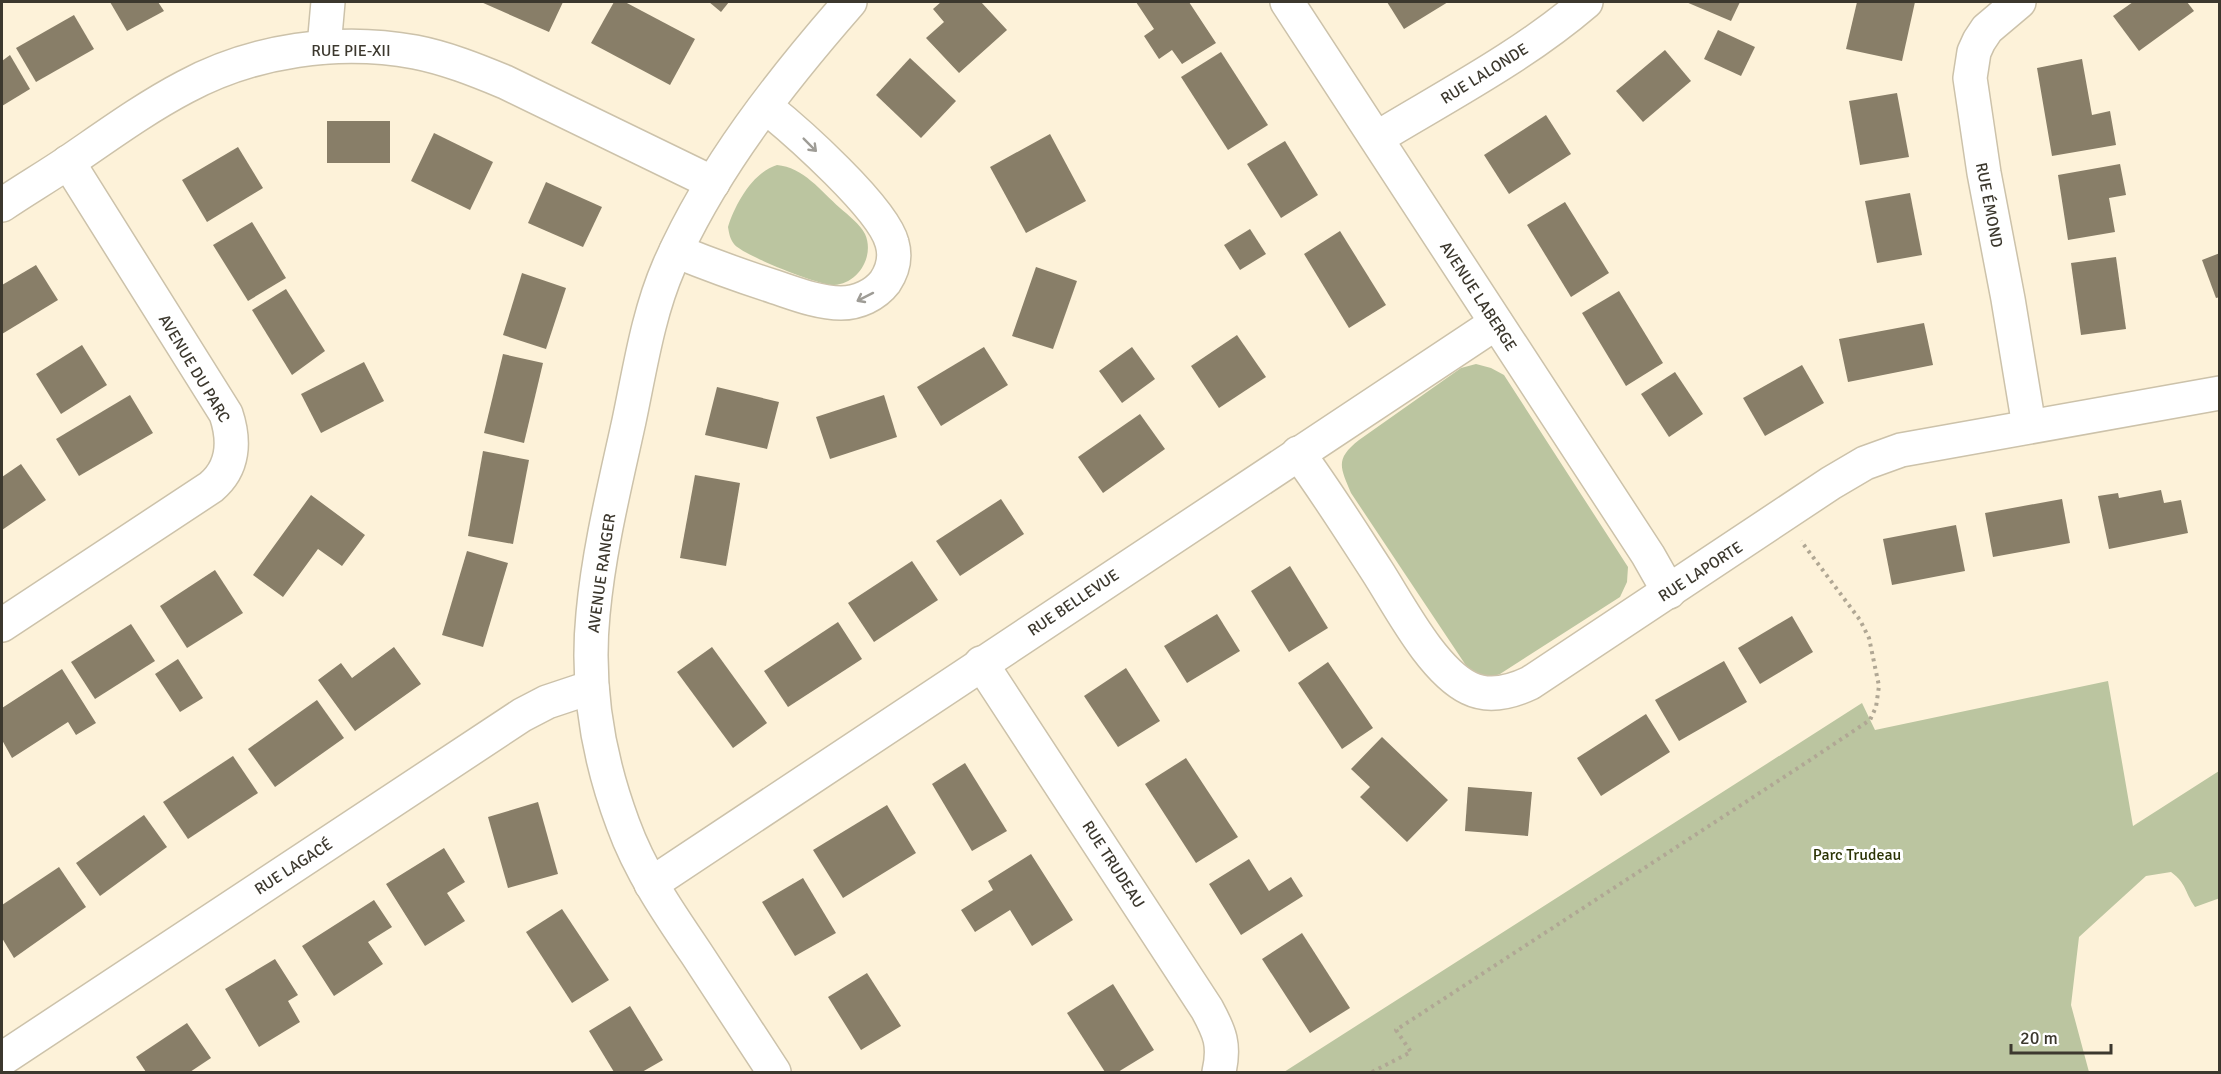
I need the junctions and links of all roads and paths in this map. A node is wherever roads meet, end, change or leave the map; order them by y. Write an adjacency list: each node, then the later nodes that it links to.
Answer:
1 (328, 2): 6 (street)
2 (850, 2): 7 (street, AVENUE RANGER)
3 (1287, 2): 8 (street, AVENUE LABERGE)
4 (1586, 2): 8 (street, RUE LALONDE)
5 (2019, 2): 15 (street, RUE ÉMOND)
6 (324, 47): 9 (street, RUE PIE-XII); 10 (street, RUE PIE-XII)
7 (765, 107): 10 (street, AVENUE RANGER); 12 (street, one-way to 12)
8 (1377, 138): 13 (street, AVENUE LABERGE)
9 (68, 162): 11 (street, RUE PIE-XII); 19 (street, AVENUE DU PARC)
10 (713, 183): 12 (street, AVENUE RANGER)
11 (2, 205)
12 (676, 251): 21 (street, AVENUE RANGER)
13 (1496, 323): 16 (street, RUE BELLEVUE); 18 (street, AVENUE LABERGE)
14 (2220, 393): 15 (street, RUE LAPORTE)
15 (2029, 426): 17 (street, RUE LAPORTE)
16 (1298, 453): 18 (street, RUE LAPORTE); 20 (street, RUE BELLEVUE)
17 (1783, 517): 18 (street, RUE LAPORTE); 26 (path)
18 (1669, 592)
19 (2, 625)
20 (981, 663): 22 (street, RUE BELLEVUE); 25 (street, RUE TRUDEAU)
21 (592, 687): 22 (street, AVENUE RANGER); 23 (street, RUE LAGACÉ)
22 (651, 884): 24 (street, AVENUE RANGER)
23 (2, 1059)
24 (774, 1072)
25 (1219, 1072)
26 (1372, 1072)

